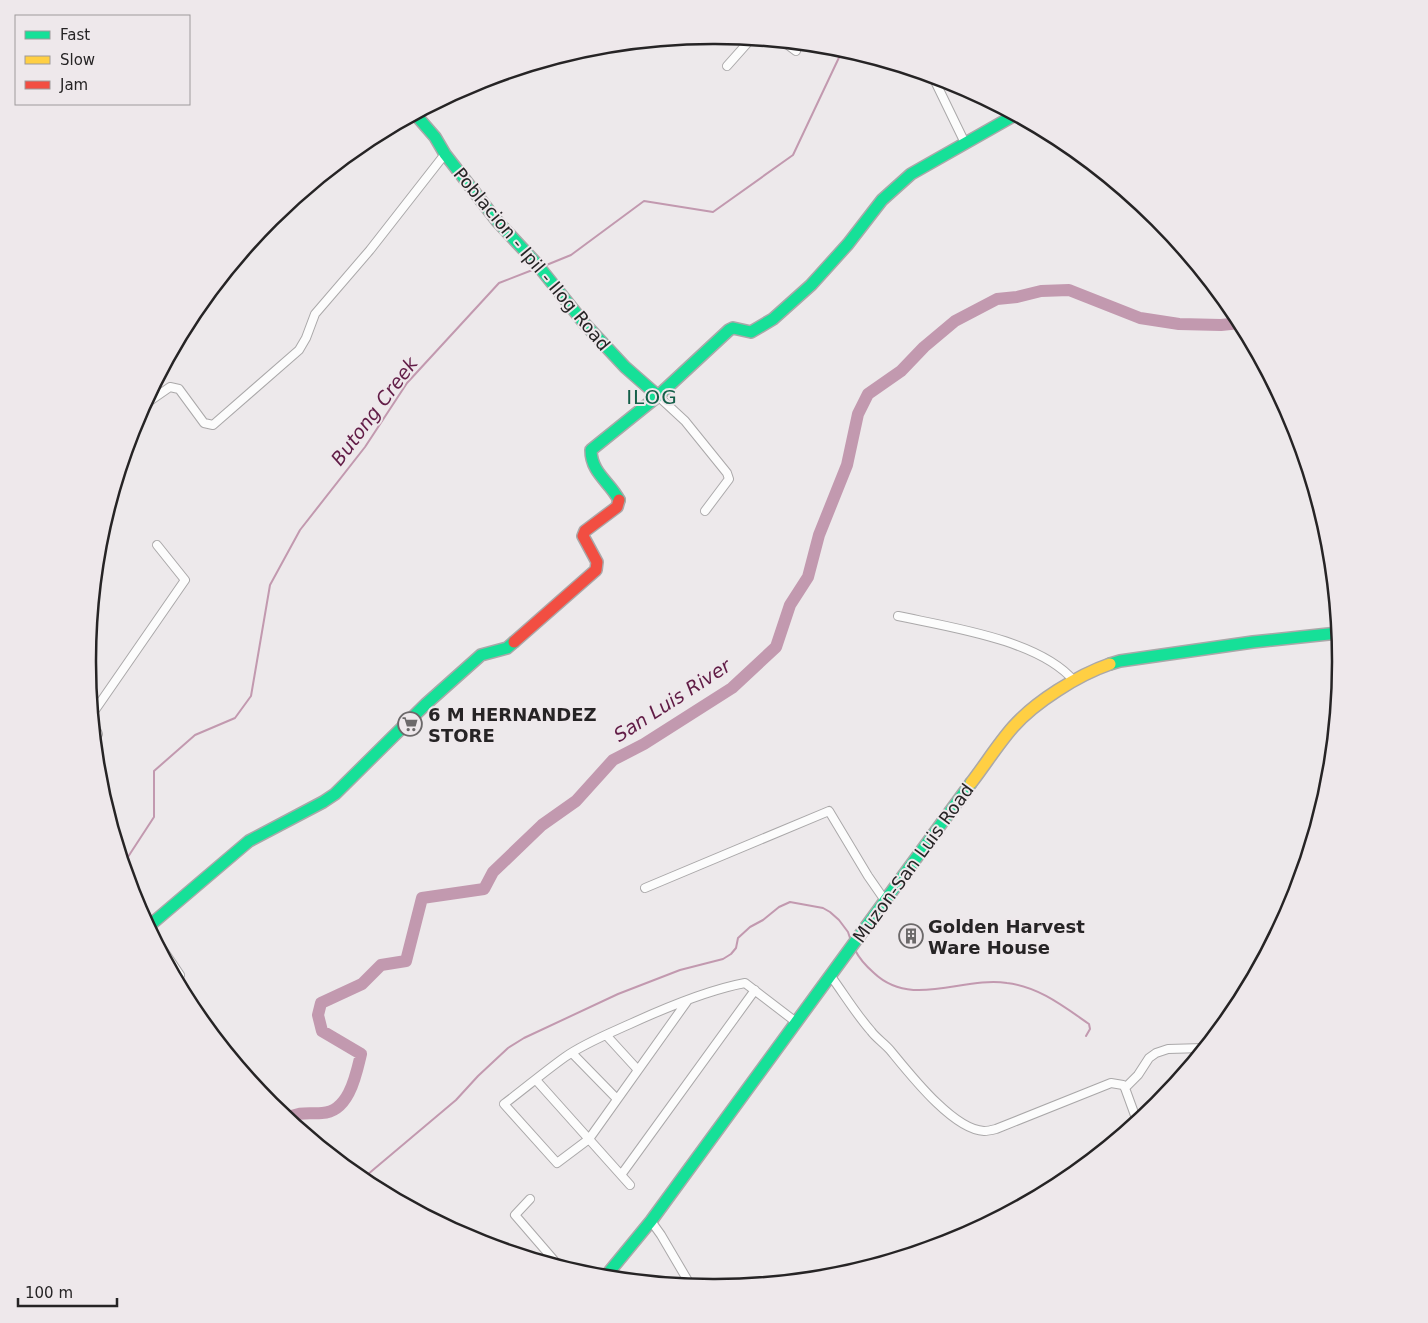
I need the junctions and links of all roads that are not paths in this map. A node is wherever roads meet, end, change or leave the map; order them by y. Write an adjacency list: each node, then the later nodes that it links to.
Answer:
1 (746, 45): 4 (street)
2 (793, 49): 3 (street)
3 (796, 51)
4 (727, 66)
5 (938, 86): 8 (street)
6 (419, 119): 9 (street, Poblacion - Ipil - Ilog Road)
7 (1008, 119): 8 (street)
8 (965, 143): 10 (street)
9 (445, 154): 10 (street, Poblacion - Ipil - Ilog Road); 11 (street)
10 (658, 396): 12 (street); 20 (street)
11 (156, 397)
12 (705, 511)
13 (157, 545): 17 (street)
14 (898, 616): 16 (street)
15 (1331, 634): 16 (street, Muzon-San Luis Road)
16 (1074, 681): 19 (street, Muzon-San Luis Road)
17 (98, 704)
18 (645, 888): 19 (street)
19 (886, 902): 21 (street, Muzon-San Luis Road)
20 (154, 921)
21 (830, 975): 26 (street, Muzon-San Luis Road); 32 (street)
22 (755, 990): 23 (street); 26 (street); 36 (street)
23 (688, 1000): 24 (street); 25 (street)
24 (666, 1008): 25 (street); 27 (street)
25 (677, 1015): 30 (street)
26 (796, 1022): 39 (street, Muzon-San Luis Road)
27 (606, 1034): 29 (street); 30 (street)
28 (1195, 1048): 32 (street)
29 (572, 1053): 31 (street); 33 (street)
30 (638, 1070): 33 (street)
31 (536, 1080): 35 (street); 35 (street)
32 (1126, 1088): 34 (street)
33 (617, 1100): 35 (street)
34 (1134, 1113)
35 (589, 1139): 36 (street)
36 (621, 1175): 37 (street)
37 (630, 1185)
38 (530, 1199): 40 (street)
39 (651, 1221): 41 (street, Muzon-San Luis Road); 42 (street)
40 (551, 1257)
41 (611, 1270)
42 (686, 1278)

